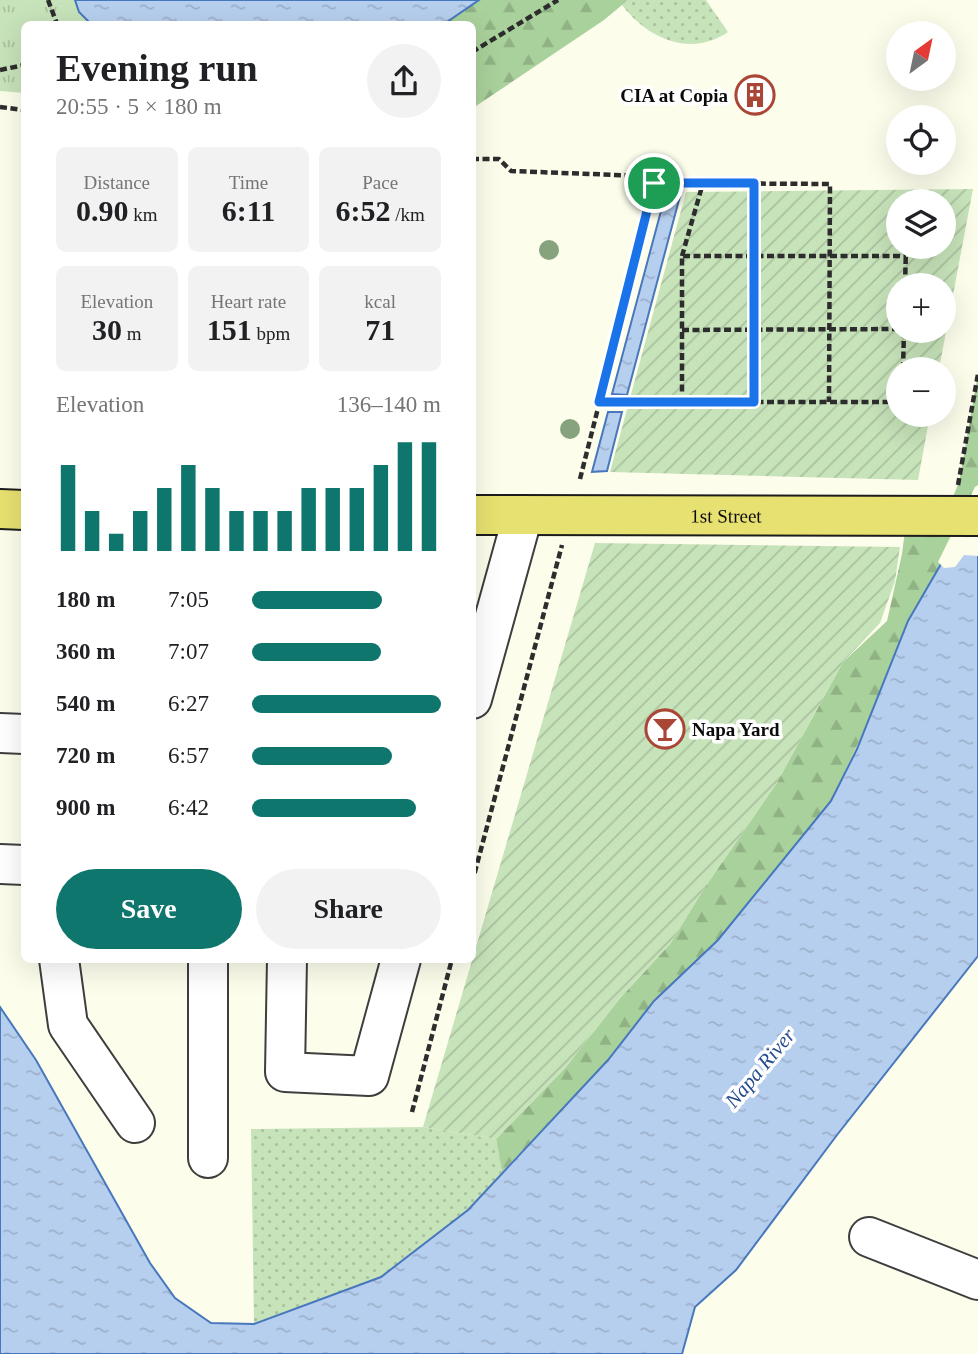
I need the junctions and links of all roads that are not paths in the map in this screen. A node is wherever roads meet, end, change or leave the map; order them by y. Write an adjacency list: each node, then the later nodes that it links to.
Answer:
1 (0, 509): 2 (main road)
2 (21, 510)
3 (476, 515): 4 (main road, 1st Street)
4 (523, 515): 5 (main road, 1st Street); 6 (street)
5 (961, 515)
6 (488, 589): 7 (street)
7 (476, 672)
8 (0, 733): 9 (street)
9 (21, 734)
10 (0, 864): 11 (street)
11 (21, 865)
12 (60, 963): 16 (street)
13 (208, 963): 17 (street)
14 (288, 963): 15 (street)
15 (400, 963)
16 (135, 1123)
17 (208, 1158)
18 (869, 1237): 19 (street)
19 (978, 1280)

